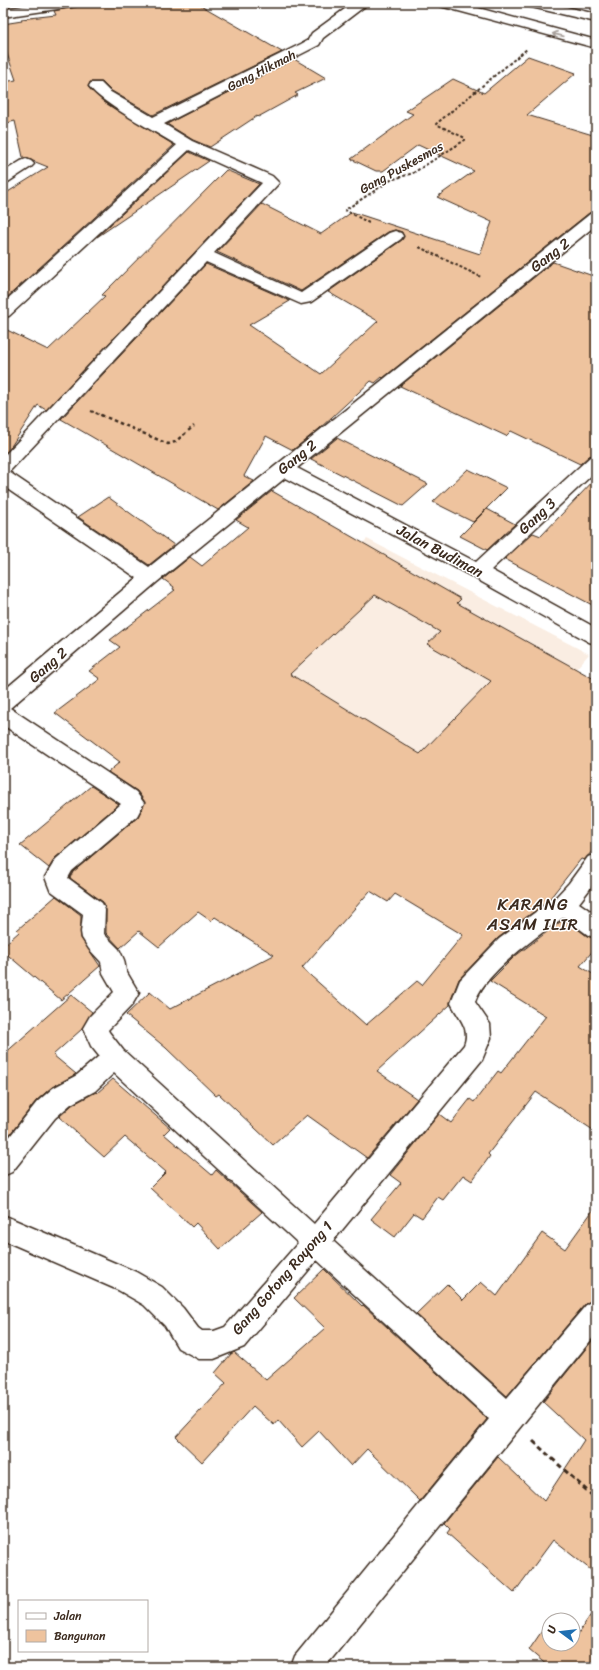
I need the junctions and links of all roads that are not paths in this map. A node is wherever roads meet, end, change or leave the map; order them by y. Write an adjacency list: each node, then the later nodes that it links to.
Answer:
1 (71, 3): 5 (main road)
2 (362, 3): 9 (main road, Gang Hikmah)
3 (445, 3): 7 (main road, one-way to 3)
4 (532, 3): 6 (main road)
5 (3, 13)
6 (596, 18)
7 (596, 44)
8 (96, 86): 9 (main road)
9 (151, 124): 10 (main road)
10 (187, 144): 15 (main road); 16 (main road)
11 (26, 164): 12 (main road)
12 (3, 179)
13 (596, 218): 19 (main road, Gang 2)
14 (395, 236): 15 (main road)
15 (204, 255): 18 (main road)
16 (3, 312)
17 (596, 461): 21 (main road, Gang 3)
18 (3, 468)
19 (283, 469): 21 (main road, Jalan Budiman); 22 (main road, Gang 2)
20 (3, 477): 22 (main road)
21 (478, 571): 23 (main road, Jalan Budiman)
22 (150, 577): 24 (main road, Gang 2)
23 (595, 634)
24 (3, 703)
25 (3, 714): 29 (main road)
26 (596, 863): 27 (main road)
27 (564, 904): 28 (main road); 32 (main road, Gang Gotong Royong 1)
28 (596, 928)
29 (114, 1058): 30 (main road); 32 (main road)
30 (3, 1164)
31 (3, 1227): 32 (main road, Gang Gotong Royong 1)
32 (314, 1242): 34 (main road)
33 (596, 1313): 34 (main road)
34 (508, 1418): 35 (main road)
35 (306, 1667)

